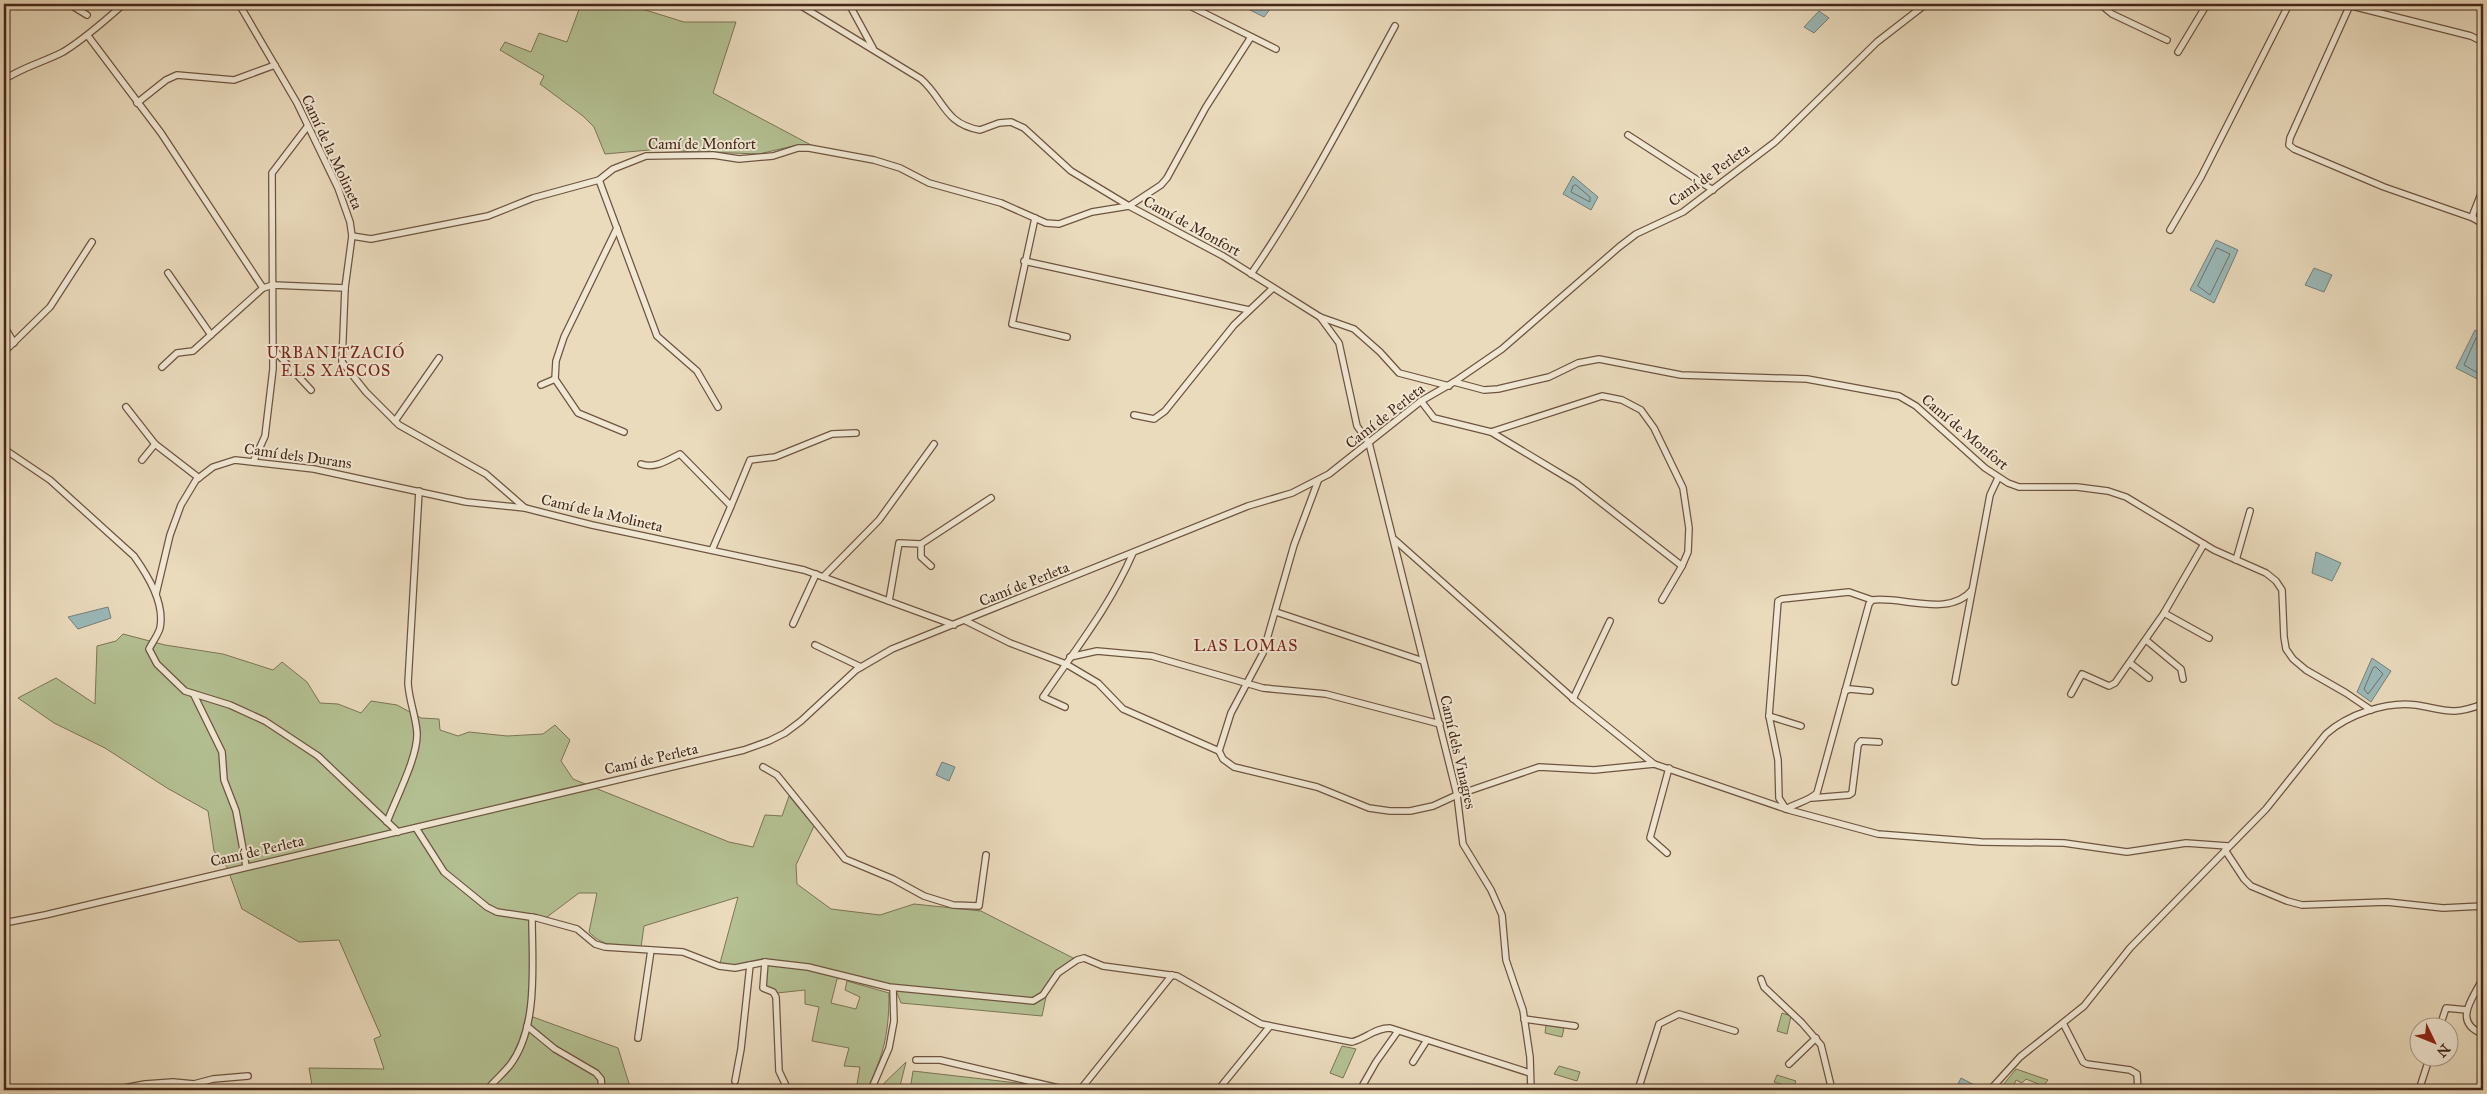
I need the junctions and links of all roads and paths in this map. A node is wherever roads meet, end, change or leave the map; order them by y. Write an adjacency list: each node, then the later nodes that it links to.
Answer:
1 (69, 4): 12 (street)
2 (124, 4): 14 (street)
3 (240, 4): 21 (street, Camí de la Molineta)
4 (798, 4): 19 (street)
5 (848, 4): 19 (street)
6 (1186, 4): 15 (street)
7 (1926, 4): 28 (street, Camí de Perleta)
8 (2100, 4): 16 (street)
9 (2207, 4): 20 (street)
10 (2289, 4): 34 (street)
11 (2347, 4): 17 (street); 31 (street)
12 (87, 15)
13 (1395, 26): 39 (street)
14 (88, 36): 22 (street); 23 (street)
15 (1252, 37): 18 (street); 29 (street)
16 (2168, 40)
17 (2483, 42)
18 (1276, 49)
19 (874, 50): 29 (street)
20 (2178, 52)
21 (275, 65): 23 (street); 24 (street, Camí de la Molineta)
22 (4, 80)
23 (137, 103): 41 (street)
24 (307, 127): 35 (street, Camí de la Molineta); 40 (street)
25 (1628, 135): 28 (street)
26 (599, 180): 30 (street, Camí de Monfort); 33 (street); 35 (street, Camí de Monfort)
27 (2483, 189): 31 (street)
28 (1713, 190): 55 (street, Camí de Perleta)
29 (1128, 206): 30 (street, Camí de Monfort); 39 (street, Camí de Monfort)
30 (1035, 218): 37 (street)
31 (2473, 218): 32 (street)
32 (2483, 224)
33 (617, 228): 54 (street); 59 (street)
34 (2170, 230)
35 (352, 236): 42 (street, Camí de la Molineta)
36 (92, 242): 49 (street)
37 (1024, 261): 44 (street); 48 (street)
38 (168, 272): 47 (street)
39 (1251, 274): 43 (street, Camí de Monfort)
40 (272, 285): 41 (street); 42 (street); 50 (street)
41 (263, 288): 47 (street)
42 (345, 288): 62 (street, Camí de la Molineta)
43 (1273, 288): 44 (street); 45 (street, Camí de Monfort)
44 (1248, 310): 61 (street)
45 (1320, 318): 55 (street, Camí de Monfort); 66 (street, Camí dels Vinagres)
46 (4, 326): 49 (street)
47 (211, 335): 53 (street)
48 (1067, 337)
49 (14, 343): 51 (street)
50 (273, 349): 57 (street); 71 (street)
51 (4, 352)
52 (438, 358): 62 (street)
53 (162, 367)
54 (555, 379): 56 (street); 63 (street)
55 (1451, 384): 58 (street, Camí de Perleta); 74 (street, Camí de Monfort)
56 (541, 386)
57 (311, 390)
58 (1421, 401): 64 (street); 66 (street, Camí de Perleta)
59 (718, 406)
60 (126, 407): 67 (street)
61 (1134, 415)
62 (395, 421): 79 (street, Camí de la Molineta)
63 (624, 432)
64 (1491, 432): 88 (street); 88 (street)
65 (856, 433): 78 (street)
66 (1369, 443): 75 (street, Camí de Perleta); 81 (street, Camí dels Vinagres)
67 (155, 444): 70 (street); 73 (street)
68 (934, 444): 90 (street)
69 (4, 449): 92 (street)
70 (142, 460)
71 (254, 460): 73 (street, Camí dels Durans); 76 (street, Camí dels Durans)
72 (641, 464): 78 (street)
73 (199, 478): 92 (street, Camí dels Durans)
74 (1998, 478): 83 (street, Camí de Monfort); 91 (street)
75 (1318, 481): 85 (street, Camí de Perleta); 96 (street)
76 (418, 491): 79 (street, Camí dels Durans); 133 (street)
77 (991, 498): 82 (street)
78 (731, 506): 84 (street)
79 (525, 508): 84 (street, Camí de la Molineta)
80 (2250, 511): 86 (street)
81 (1395, 540): 106 (street, Camí dels Vinagres); 118 (street)
82 (922, 544): 87 (street); 95 (street)
83 (2204, 544): 86 (street, Camí de Monfort); 97 (street)
84 (712, 550): 89 (street, Camí de la Molineta)
85 (1132, 554): 98 (street, Camí de Perleta); 105 (street)
86 (2236, 560): 121 (street, Camí de Monfort)
87 (931, 566)
88 (1682, 566): 93 (street)
89 (816, 574): 90 (street, Camí de la Molineta); 100 (street)
90 (823, 577): 95 (street, Camí de la Molineta)
91 (1972, 590): 94 (street); 112 (street)
92 (156, 594): 116 (street)
93 (1662, 600)
94 (1872, 600): 115 (street); 122 (street)
95 (889, 601): 101 (street, Camí de la Molineta)
96 (1276, 612): 106 (street); 113 (street)
97 (2164, 613): 102 (street); 103 (street)
98 (966, 621): 101 (street, Camí de Perleta); 108 (street)
99 (1610, 622): 118 (street)
100 (793, 624)
101 (954, 626): 109 (street, Camí de Perleta)
102 (2209, 638)
103 (2146, 640): 107 (street); 111 (street)
104 (815, 645): 109 (street)
105 (1070, 657): 108 (street); 113 (street)
106 (1423, 661): 123 (street, Camí dels Vinagres)
107 (2130, 663): 110 (street); 117 (street)
108 (1066, 664): 120 (street); 126 (street)
109 (861, 666): 134 (street, Camí de Perleta)
110 (2149, 678)
111 (2183, 679)
112 (1955, 682)
113 (1247, 684): 123 (street); 126 (street)
114 (1870, 691): 115 (street)
115 (1845, 692): 131 (street)
116 (194, 694): 133 (street); 139 (street)
117 (2072, 694)
118 (1573, 698): 127 (street)
119 (2483, 704): 121 (street)
120 (1065, 707)
121 (2371, 710): 136 (street)
122 (1769, 716): 124 (street); 132 (street)
123 (1440, 724): 130 (street, Camí dels Vinagres)
124 (1801, 726)
125 (1879, 742): 131 (street)
126 (1219, 751): 130 (street)
127 (1654, 764): 129 (street); 130 (street)
128 (763, 768): 138 (street)
129 (1669, 768): 132 (street); 137 (street)
130 (1457, 795): 152 (street, Camí dels Vinagres)
131 (1812, 798): 132 (street)
132 (1786, 809): 136 (street)
133 (387, 822): 135 (street)
134 (416, 828): 135 (street, Camí de Perleta); 141 (street)
135 (398, 832): 139 (street, Camí de Perleta)
136 (2227, 848): 140 (street); 153 (street)
137 (1667, 853)
138 (986, 855)
139 (246, 866): 142 (street, Camí de Perleta)
140 (2483, 906)
141 (532, 917): 143 (street); 154 (street)
142 (4, 923)
143 (650, 950): 145 (street); 160 (street)
144 (765, 962): 145 (street); 149 (street); 173 (street)
145 (750, 965): 169 (street)
146 (1172, 975): 149 (street); 155 (street); 176 (street)
147 (2483, 978): 150 (street)
148 (1761, 979): 161 (street)
149 (893, 988): 174 (street)
150 (2467, 1010): 151 (street); 159 (street)
151 (2443, 1016)
152 (1524, 1019): 156 (street); 167 (street, Camí dels Vinagres)
153 (2064, 1025): 182 (street); 183 (street)
154 (526, 1026): 171 (street); 172 (street)
155 (1270, 1026): 157 (street); 177 (street)
156 (1575, 1026)
157 (1398, 1031): 162 (street); 178 (street)
158 (1734, 1031): 180 (street)
159 (2483, 1034)
160 (638, 1038)
161 (1816, 1038): 165 (street); 181 (street)
162 (1427, 1040): 164 (street); 167 (street)
163 (916, 1060): 175 (street)
164 (1412, 1062)
165 (1789, 1064)
166 (2427, 1066): 184 (street)
167 (1530, 1073): 179 (street, Camí dels Vinagres)
168 (248, 1076): 170 (street)
169 (735, 1081)
170 (113, 1090)
171 (486, 1090)
172 (602, 1090)
173 (788, 1090)
174 (871, 1090)
175 (1067, 1090)
176 (1080, 1090)
177 (1218, 1090)
178 (1360, 1090)
179 (1531, 1090)
180 (1638, 1090)
181 (1832, 1090)
182 (1990, 1090)
183 (2138, 1090)
184 (2419, 1090)

